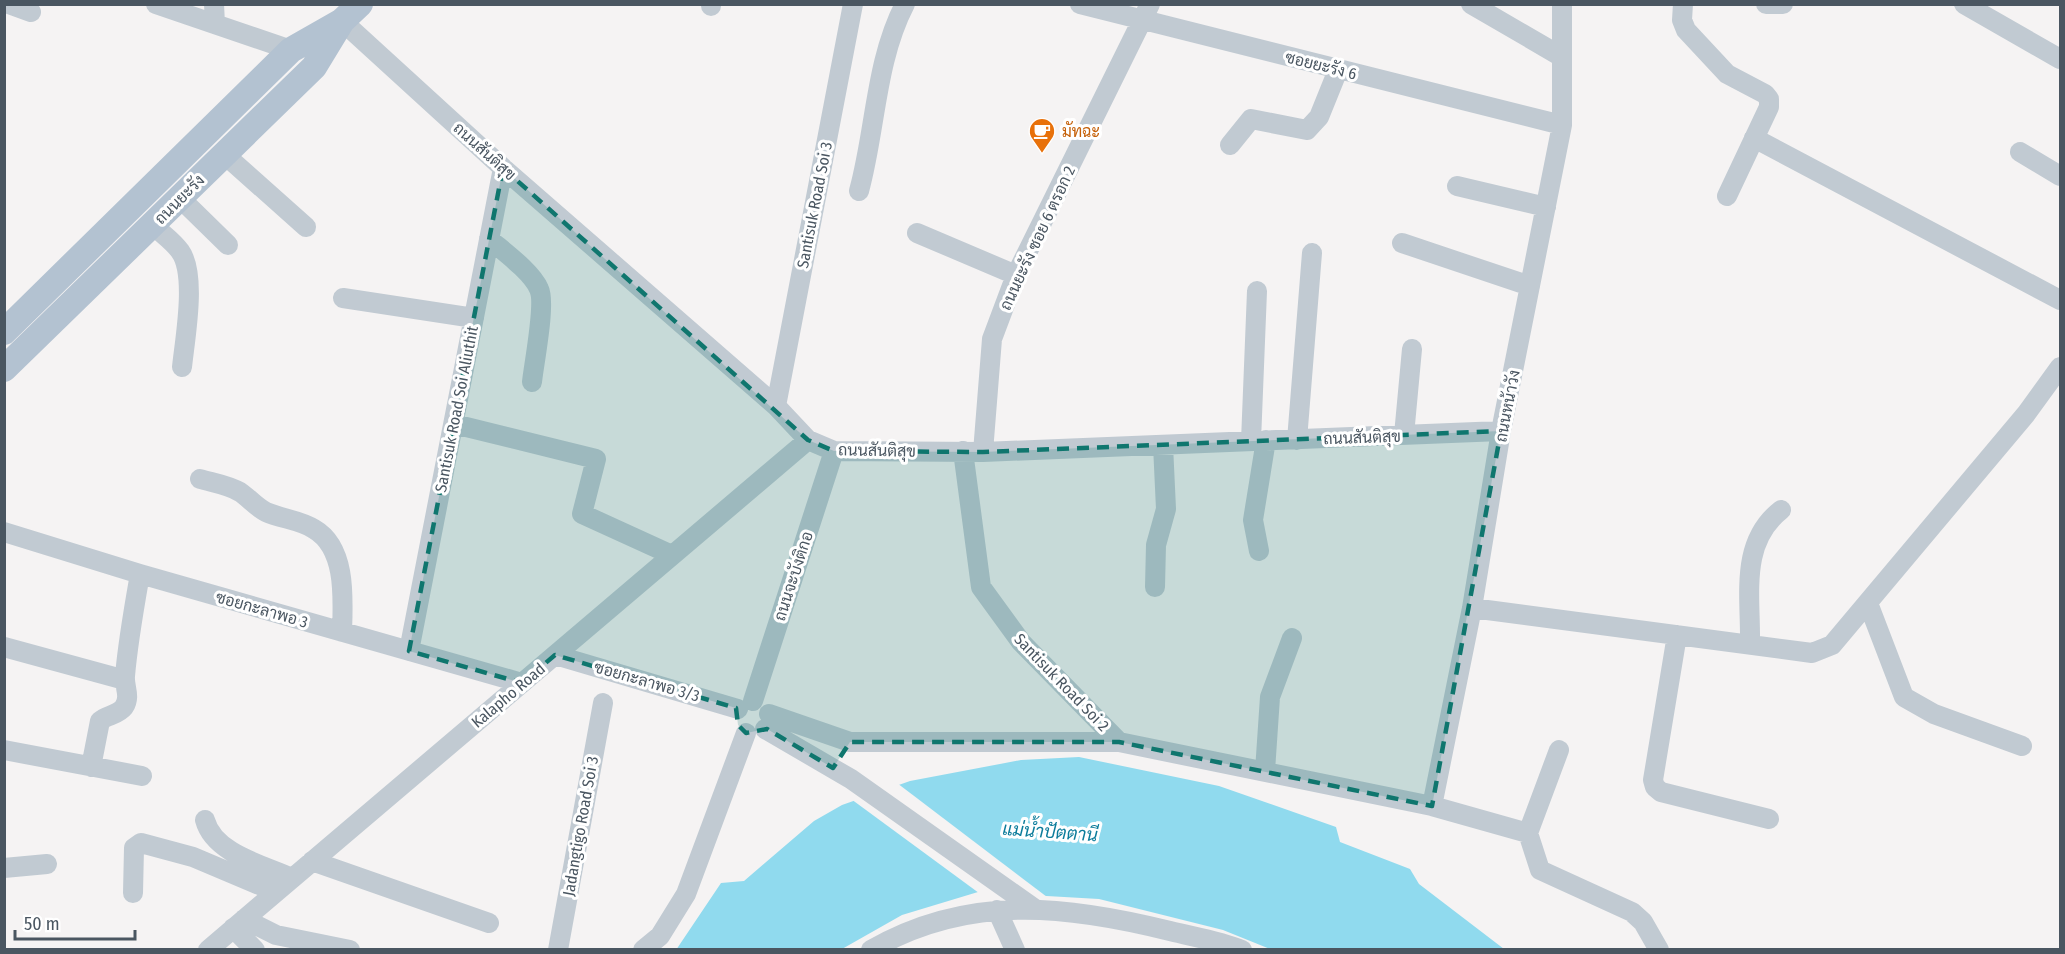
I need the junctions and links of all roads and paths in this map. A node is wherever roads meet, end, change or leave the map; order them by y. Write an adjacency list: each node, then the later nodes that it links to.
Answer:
1 (9, 4): 13 (street)
2 (156, 4): 16 (street)
3 (214, 4): 16 (street)
4 (853, 4): 54 (street, Santisuk Road Soi 3)
5 (906, 4): 29 (street)
6 (1080, 4): 15 (street, ซอยยะรัง 6)
7 (1471, 4): 18 (street)
8 (1562, 4): 18 (street, ถนนหน้าวัง)
9 (1683, 4): 22 (street)
10 (1766, 4): 11 (street)
11 (1783, 4)
12 (1964, 4): 19 (street)
13 (31, 12)
14 (351, 13): 17 (main road, ถนนยะรัง); 25 (main road, ถนนยะรัง); 26 (street, ถนนสันติสุข)
15 (1146, 13): 20 (street, ซอยยะรัง 6); 40 (street, ถนนยะรัง ซอย 6 ตรอก 2)
16 (215, 24): 17 (street)
17 (291, 50): 43 (main road, ถนนยะรัง)
18 (1562, 57): 21 (street, ถนนหน้าวัง)
19 (2061, 59)
20 (1338, 70): 21 (street, ซอยยะรัง 6); 23 (street)
21 (1562, 125): 32 (street, ถนนหน้าวัง)
22 (1754, 138): 30 (street); 45 (street)
23 (1230, 145)
24 (2020, 152): 27 (street)
25 (224, 154): 31 (main road, ถนนยะรัง); 34 (street)
26 (503, 168): 36 (street, Santisuk Road Soi Aliuthit); 54 (street, ถนนสันติสุข)
27 (2061, 176)
28 (1457, 186): 32 (street)
29 (859, 191)
30 (1727, 196)
31 (180, 198): 33 (main road, ถนนยะรัง); 38 (street)
32 (1546, 207): 41 (street, ถนนหน้าวัง)
33 (153, 225): 46 (main road, ถนนยะรัง); 50 (street)
34 (306, 227)
35 (917, 233): 40 (street)
36 (489, 239): 47 (street, Santisuk Road Soi Aliuthit); 53 (street)
37 (1402, 243): 41 (street)
38 (228, 245)
39 (1312, 253): 59 (street)
40 (1016, 275): 64 (street, ถนนยะรัง ซอย 6 ตรอก 2)
41 (1530, 286): 56 (street, ถนนหน้าวัง)
42 (1257, 291): 60 (street)
43 (42, 296): 46 (main road); 48 (main road, ถนนยะรัง)
44 (343, 298): 47 (street)
45 (2061, 300)
46 (60, 315): 51 (main road, ถนนยะรัง)
47 (474, 318): 55 (street, Santisuk Road Soi Aliuthit)
48 (4, 332)
49 (1412, 349): 57 (street)
50 (182, 366)
51 (4, 369)
52 (2060, 369): 72 (street)
53 (532, 382)
54 (776, 406): 58 (street, ถนนสันติสุข)
55 (454, 424): 69 (street); 79 (street, Santisuk Road Soi Aliuthit)
56 (1502, 431): 57 (street, ถนนสันติสุข); 73 (street, ถนนหน้าวัง)
57 (1404, 435): 59 (street, ถนนสันติสุข)
58 (808, 440): 62 (street, ถนนสันติสุข); 69 (street, Kalapho Road)
59 (1297, 440): 60 (street, ถนนสันติสุข)
60 (1258, 441): 61 (street, ถนนสันติสุข); 68 (street)
61 (1163, 445): 64 (street, ถนนสันติสุข); 71 (street)
62 (834, 451): 63 (street, ถนนสันติสุข); 84 (street, ถนนจะบังติกอ)
63 (963, 451): 64 (street, ถนนสันติสุข); 87 (street, Santisuk Road Soi 2)
64 (983, 452)
65 (200, 479): 74 (street)
66 (1781, 510): 77 (street)
67 (4, 532): 70 (street, ซอยกะลาพอ 3)
68 (1258, 551)
69 (672, 555): 80 (street, Kalapho Road)
70 (140, 574): 74 (street, ซอยกะลาพอ 3); 81 (street)
71 (1155, 587)
72 (1868, 603): 77 (street); 88 (street)
73 (1472, 608): 75 (street); 95 (street, ถนนหน้าวัง)
74 (342, 632): 79 (street, ซอยกะลาพอ 3)
75 (1677, 635): 77 (street); 96 (street)
76 (1292, 638): 93 (street)
77 (1750, 645)
78 (4, 647): 81 (street)
79 (409, 651): 82 (street, ซอยกะลาพอ 3)
80 (555, 655): 82 (street, Kalapho Road); 84 (street, ซอยกะลาพอ 3/3)
81 (125, 680): 91 (street)
82 (522, 683): 99 (street, Kalapho Road)
83 (603, 702): 113 (street, Jadangtigo Road Soi 3)
84 (746, 705): 85 (street); 85 (street)
85 (760, 725): 86 (street); 92 (street); 114 (street)
86 (850, 742): 87 (street); 92 (street)
87 (1119, 742): 93 (street)
88 (2022, 746)
89 (4, 750): 91 (street)
90 (1559, 750): 98 (street)
91 (91, 767): 94 (street)
92 (833, 768): 105 (street)
93 (1265, 771): 95 (street)
94 (142, 776)
95 (1432, 806): 98 (street)
96 (1769, 819)
97 (205, 820): 102 (street)
98 (1528, 832): 117 (street)
99 (312, 861): 102 (street, Kalapho Road); 107 (street)
100 (47, 864): 101 (street)
101 (4, 868)
102 (292, 878): 103 (street, Kalapho Road)
103 (276, 892): 104 (street); 108 (street, Kalapho Road)
104 (133, 893)
105 (1029, 904): 106 (street); 109 (street)
106 (997, 910): 115 (street); 116 (street)
107 (489, 923)
108 (238, 924): 110 (street, Kalapho Road); 111 (street); 112 (street)
109 (1240, 949)
110 (208, 950)
111 (255, 950)
112 (350, 950)
113 (558, 950)
114 (643, 950)
115 (871, 950)
116 (1015, 950)
117 (1659, 950)

